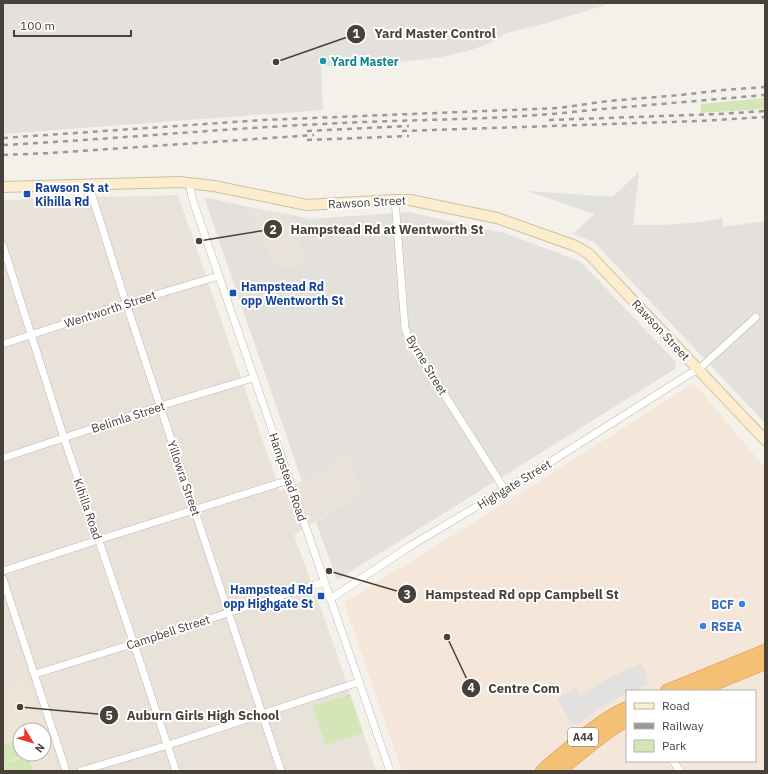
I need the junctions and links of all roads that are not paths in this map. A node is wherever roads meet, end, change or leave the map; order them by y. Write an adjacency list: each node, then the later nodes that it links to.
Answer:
1 (189, 183): 2 (main road, Rawson Street); 4 (main road, Rawson Street); 6 (street, Hampstead Road)
2 (89, 186): 3 (main road, Rawson Street); 7 (street, Yillowra Street)
3 (3, 187)
4 (395, 200): 11 (main road, Rawson Street); 18 (street, Byrne Street)
5 (3, 246): 9 (street, Kihilla Road)
6 (219, 276): 7 (street, Wentworth Street); 12 (street, Hampstead Road)
7 (126, 303): 9 (street, Wentworth Street); 13 (street, Yillowra Street)
8 (756, 317): 11 (street, Highgate Street)
9 (31, 335): 10 (street, Wentworth Street); 14 (street, Kihilla Road)
10 (3, 344)
11 (698, 370): 15 (main road, Rawson Street); 18 (street, Highgate Street)
12 (253, 378): 13 (street, Belimla Street); 17 (street, Hampstead Road)
13 (160, 406): 14 (street, Belimla Street); 19 (street, Yillowra Street)
14 (64, 438): 16 (street, Belimla Street); 20 (street, Kihilla Road)
15 (765, 440)
16 (3, 458)
17 (289, 480): 19 (street); 23 (street, Hampstead Road)
18 (505, 490): 24 (street, Highgate Street)
19 (195, 510): 20 (street); 25 (street, Yillowra Street)
20 (98, 540): 21 (street); 26 (street, Kihilla Road)
21 (3, 571)
22 (3, 579): 29 (street)
23 (324, 582): 24 (street, Hampstead Road); 25 (street, Campbell Street)
24 (330, 599): 30 (street, Hampstead Road)
25 (229, 612): 26 (street, Campbell Street); 34 (street, Yillowra Street)
26 (134, 644): 29 (street, Campbell Street); 36 (street, Kihilla Road)
27 (765, 651): 31 (highway)
28 (765, 663): 32 (highway)
29 (35, 674): 38 (street)
30 (359, 682): 34 (street); 42 (street, Hampstead Road)
31 (669, 690)
32 (698, 690)
33 (626, 709): 43 (highway, A44)
34 (262, 713): 36 (street); 41 (street, Yillowra Street)
35 (626, 721): 44 (highway, A44)
36 (168, 745): 39 (street); 40 (street, Kihilla Road)
37 (674, 762): 45 (street)
38 (66, 771)
39 (81, 771)
40 (176, 771)
41 (281, 771)
42 (390, 771)
43 (542, 771)
44 (559, 771)
45 (680, 771)

